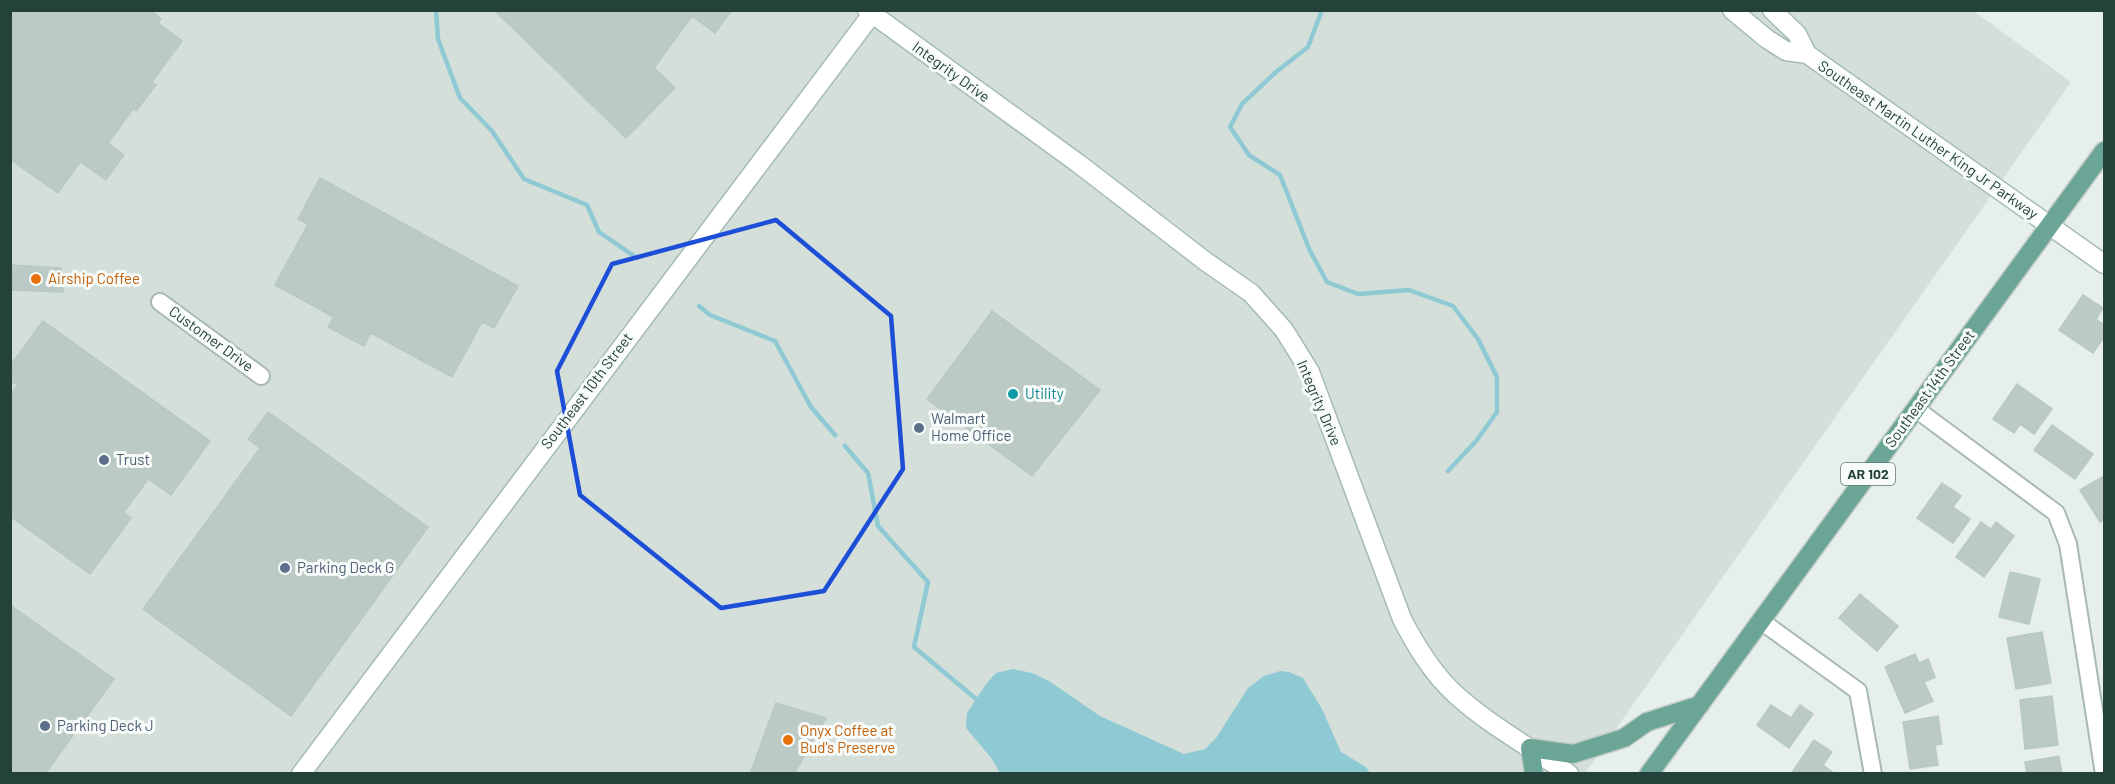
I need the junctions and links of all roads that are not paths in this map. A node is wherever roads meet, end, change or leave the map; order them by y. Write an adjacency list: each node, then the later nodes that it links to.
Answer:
1 (1732, 10): 4 (street, Southeast Martin Luther King Jr Parkway)
2 (1772, 10): 4 (street, Southeast Martin Luther King Jr Parkway)
3 (872, 12): 13 (street, Integrity Drive); 14 (street, Southeast 10th Street)
4 (1807, 54): 6 (street, Southeast Martin Luther King Jr Parkway)
5 (2104, 151): 6 (main road, Southeast 14th Street / AR 102)
6 (2050, 226): 7 (street, Southeast Martin Luther King Jr Parkway); 10 (main road, Southeast 14th Street / AR 102)
7 (2104, 264)
8 (160, 302): 9 (street, Customer Drive)
9 (261, 376)
10 (1916, 409): 11 (main road, Southeast 14th Street / AR 102); 19 (street)
11 (1761, 621): 12 (main road, Southeast 14th Street / AR 102); 18 (street)
12 (1700, 705): 13 (main road); 17 (main road, Southeast 14th Street / AR 102)
13 (1530, 748): 15 (main road); 16 (street, Integrity Drive)
14 (301, 774)
15 (1534, 774)
16 (1569, 774)
17 (1649, 774)
18 (1874, 774)
19 (2104, 774)

